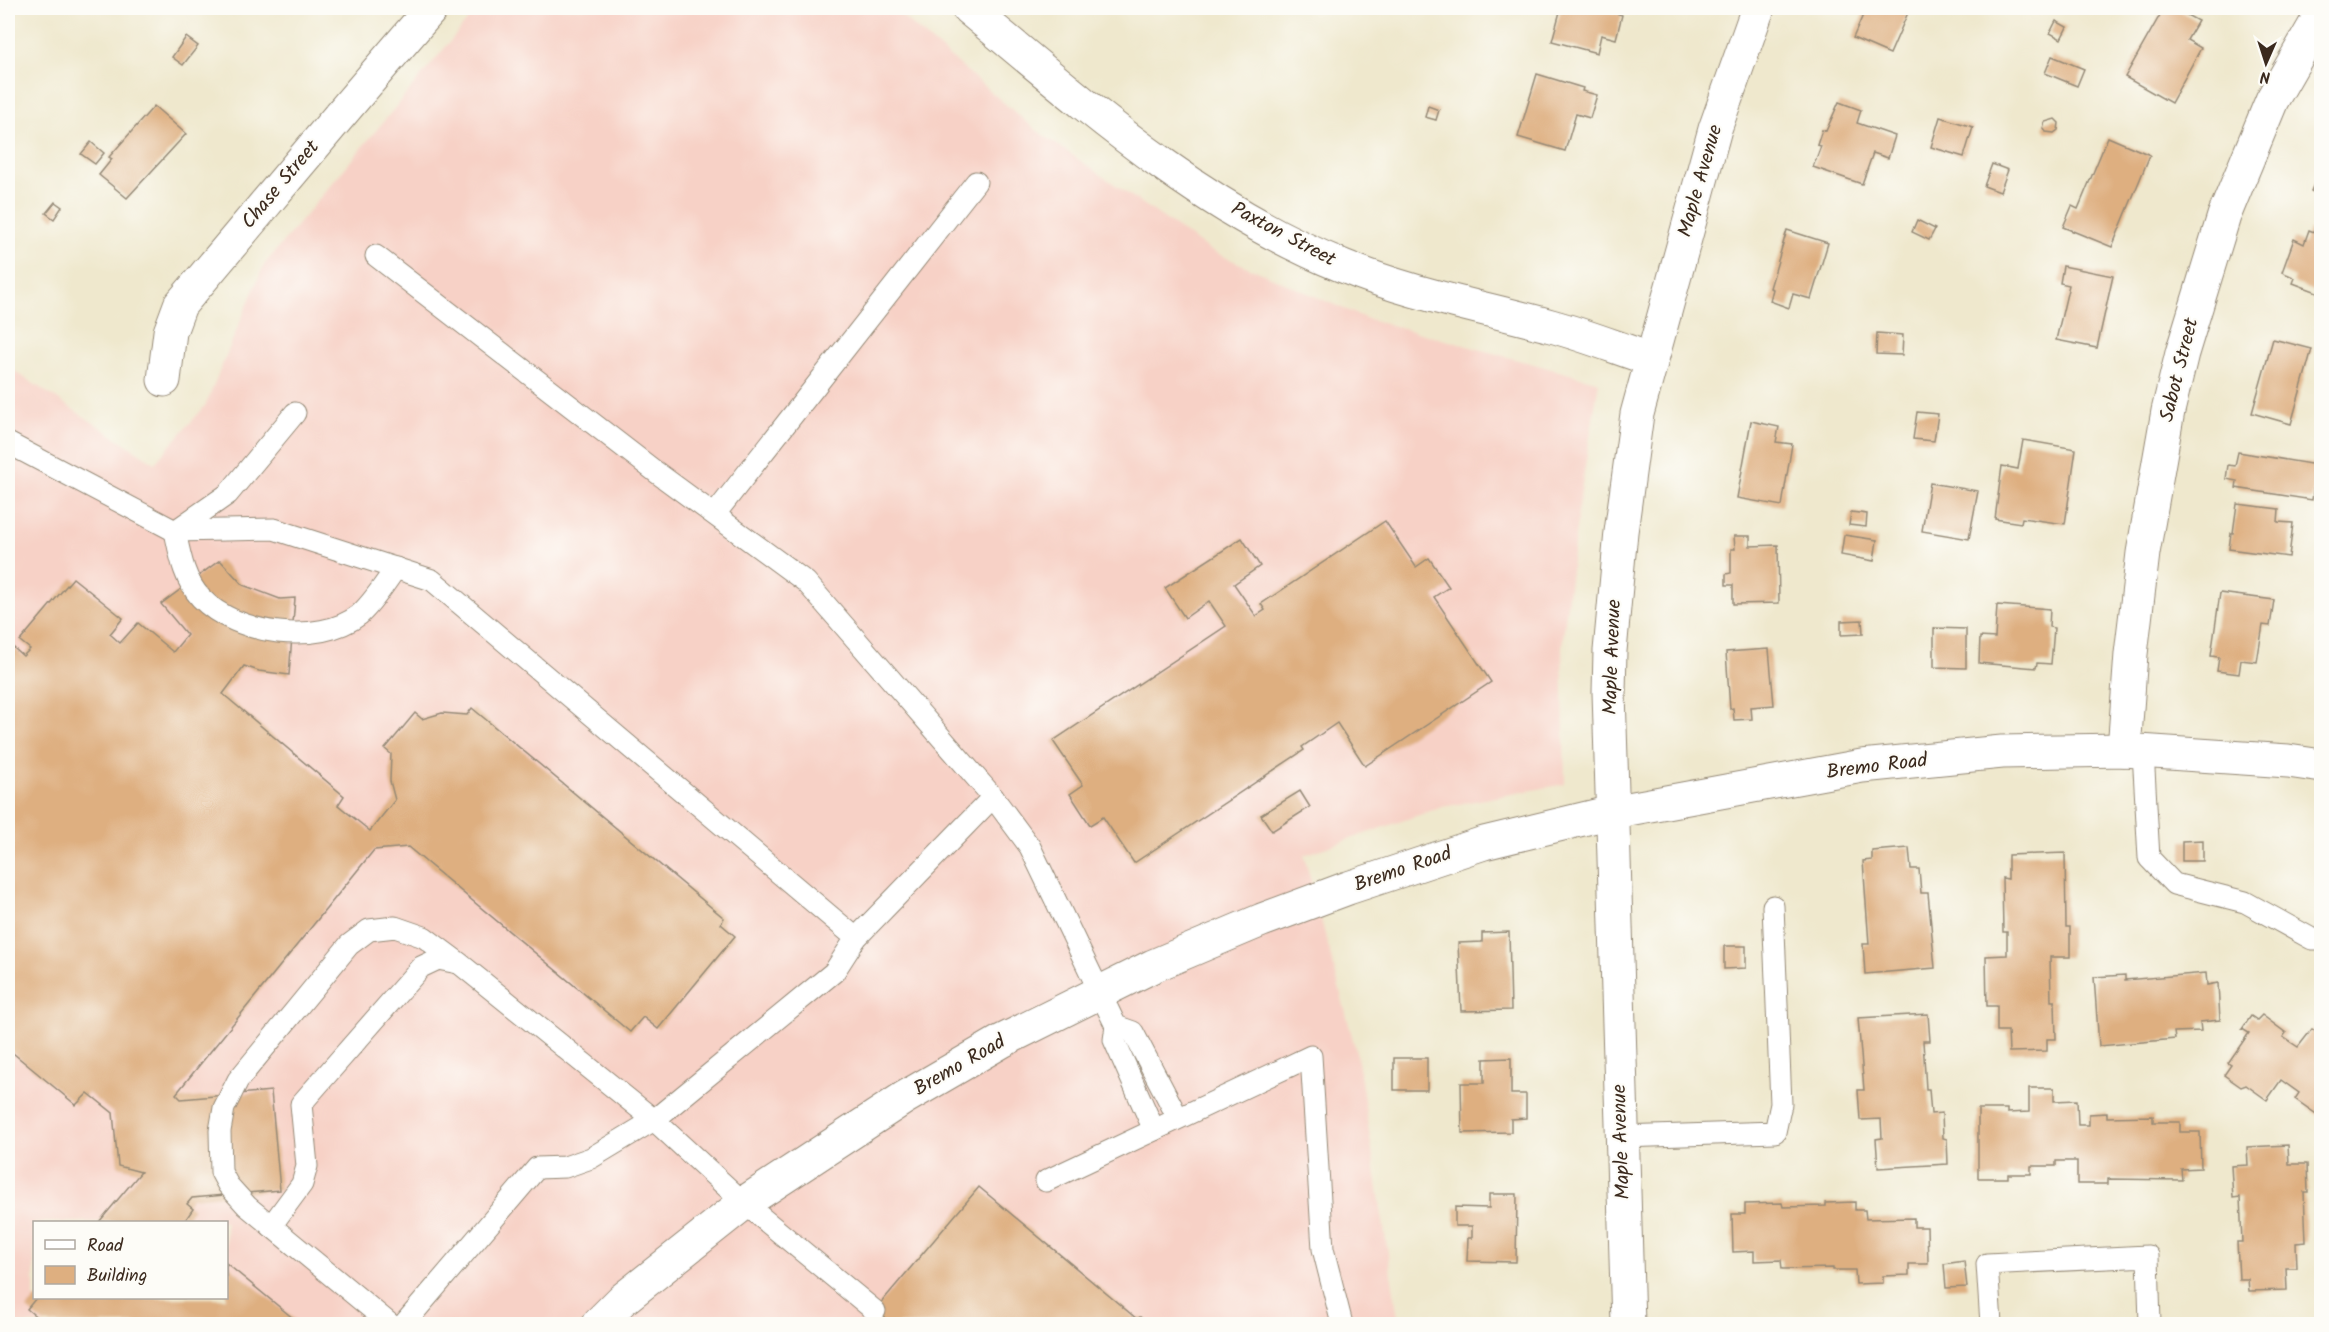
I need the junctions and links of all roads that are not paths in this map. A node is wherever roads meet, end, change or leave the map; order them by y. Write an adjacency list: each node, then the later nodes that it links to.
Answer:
1 (432, 8): 8 (street, Chase Street)
2 (968, 8): 7 (street, Paxton Street)
3 (1758, 8): 7 (street, Maple Avenue)
4 (2322, 13): 14 (street, Sabot Street)
5 (976, 182): 11 (lane)
6 (376, 256): 11 (lane)
7 (1650, 359): 17 (street, Maple Avenue)
8 (164, 380)
9 (295, 413): 12 (lane)
10 (8, 443): 12 (lane)
11 (715, 514): 16 (lane)
12 (175, 531): 13 (lane); 13 (lane)
13 (396, 568): 19 (lane)
14 (2133, 751): 15 (street, Bremo Road); 17 (street, Bremo Road); 20 (lane)
15 (2322, 766)
16 (993, 797): 19 (lane); 22 (lane)
17 (1612, 812): 22 (street, Bremo Road); 27 (street, Maple Avenue)
18 (1773, 906): 27 (lane)
19 (856, 938): 25 (lane)
20 (2322, 939)
21 (459, 963): 25 (lane); 30 (lane); 30 (lane)
22 (1100, 992): 23 (lane); 29 (street, Bremo Road)
23 (1116, 1026): 24 (lane); 26 (lane)
24 (1178, 1118): 26 (lane); 35 (lane)
25 (654, 1120): 29 (lane); 33 (lane)
26 (1154, 1130): 28 (lane)
27 (1622, 1137): 36 (street, Maple Avenue)
28 (1047, 1181)
29 (744, 1203): 31 (lane); 34 (street, Bremo Road)
30 (271, 1226): 32 (lane)
31 (875, 1311)
32 (390, 1324)
33 (404, 1324)
34 (598, 1324)
35 (1342, 1324)
36 (1628, 1324)
37 (1991, 1324): 38 (lane)
38 (2150, 1324)

